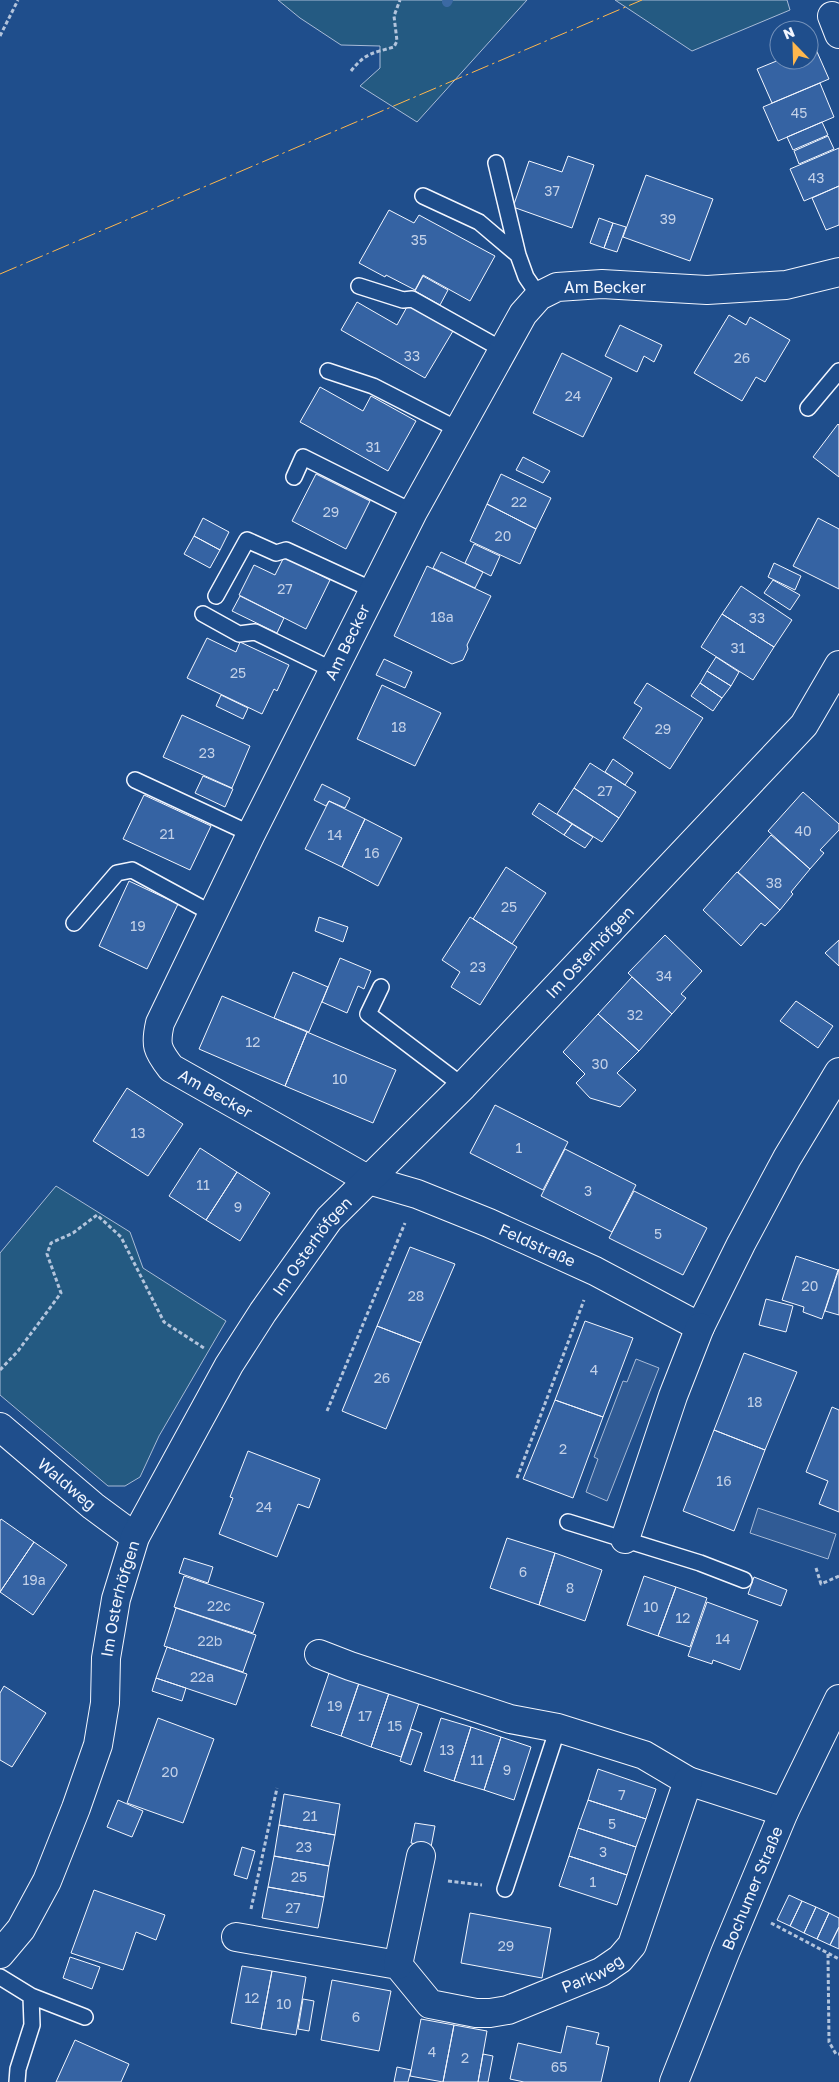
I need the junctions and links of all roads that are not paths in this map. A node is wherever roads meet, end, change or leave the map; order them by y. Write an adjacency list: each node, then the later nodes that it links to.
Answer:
1 (496, 163): 3 (lane)
2 (423, 196): 3 (lane)
3 (518, 255): 6 (lane)
4 (839, 272): 6 (street, Am Becker)
5 (360, 286): 7 (lane)
6 (538, 296): 7 (street, Am Becker)
7 (502, 350): 11 (street, Am Becker)
8 (328, 371): 11 (lane)
9 (839, 371): 10 (lane)
10 (808, 408)
11 (459, 430): 13 (street, Am Becker)
12 (294, 477): 13 (lane)
13 (413, 512): 14 (street, Am Becker)
14 (373, 590): 15 (lane); 18 (street, Am Becker)
15 (216, 596)
16 (203, 614): 18 (lane)
17 (839, 665): 25 (street, Im Osterhöfgen)
18 (333, 670): 20 (street, Am Becker)
19 (135, 780): 20 (lane)
20 (251, 834): 21 (street, Am Becker)
21 (213, 914): 22 (lane); 26 (street, Am Becker)
22 (74, 923)
23 (381, 987): 25 (lane)
24 (839, 1072): 27 (street)
25 (463, 1086): 26 (street, Im Osterhöfgen)
26 (369, 1180): 27 (street, Feldstraße); 30 (street, Im Osterhöfgen)
27 (700, 1327): 31 (street)
28 (0, 1427): 30 (street, Waldweg)
29 (568, 1522): 31 (lane)
30 (136, 1537): 41 (street, Im Osterhöfgen)
31 (625, 1539): 32 (lane)
32 (744, 1580)
33 (319, 1654): 35 (street)
34 (839, 1700): 37 (street, Bochumer Straße)
35 (558, 1728): 36 (street); 39 (lane)
36 (688, 1781): 37 (street); 42 (street, Parkweg)
37 (784, 1812): 47 (street, Bochumer Straße)
38 (419, 1866): 42 (street)
39 (505, 1889)
40 (240, 1938): 42 (street)
41 (0, 1954)
42 (398, 1965)
43 (0, 1976): 44 (lane)
44 (31, 1996): 45 (lane); 46 (lane)
45 (85, 2017)
46 (17, 2082)
47 (674, 2082)

